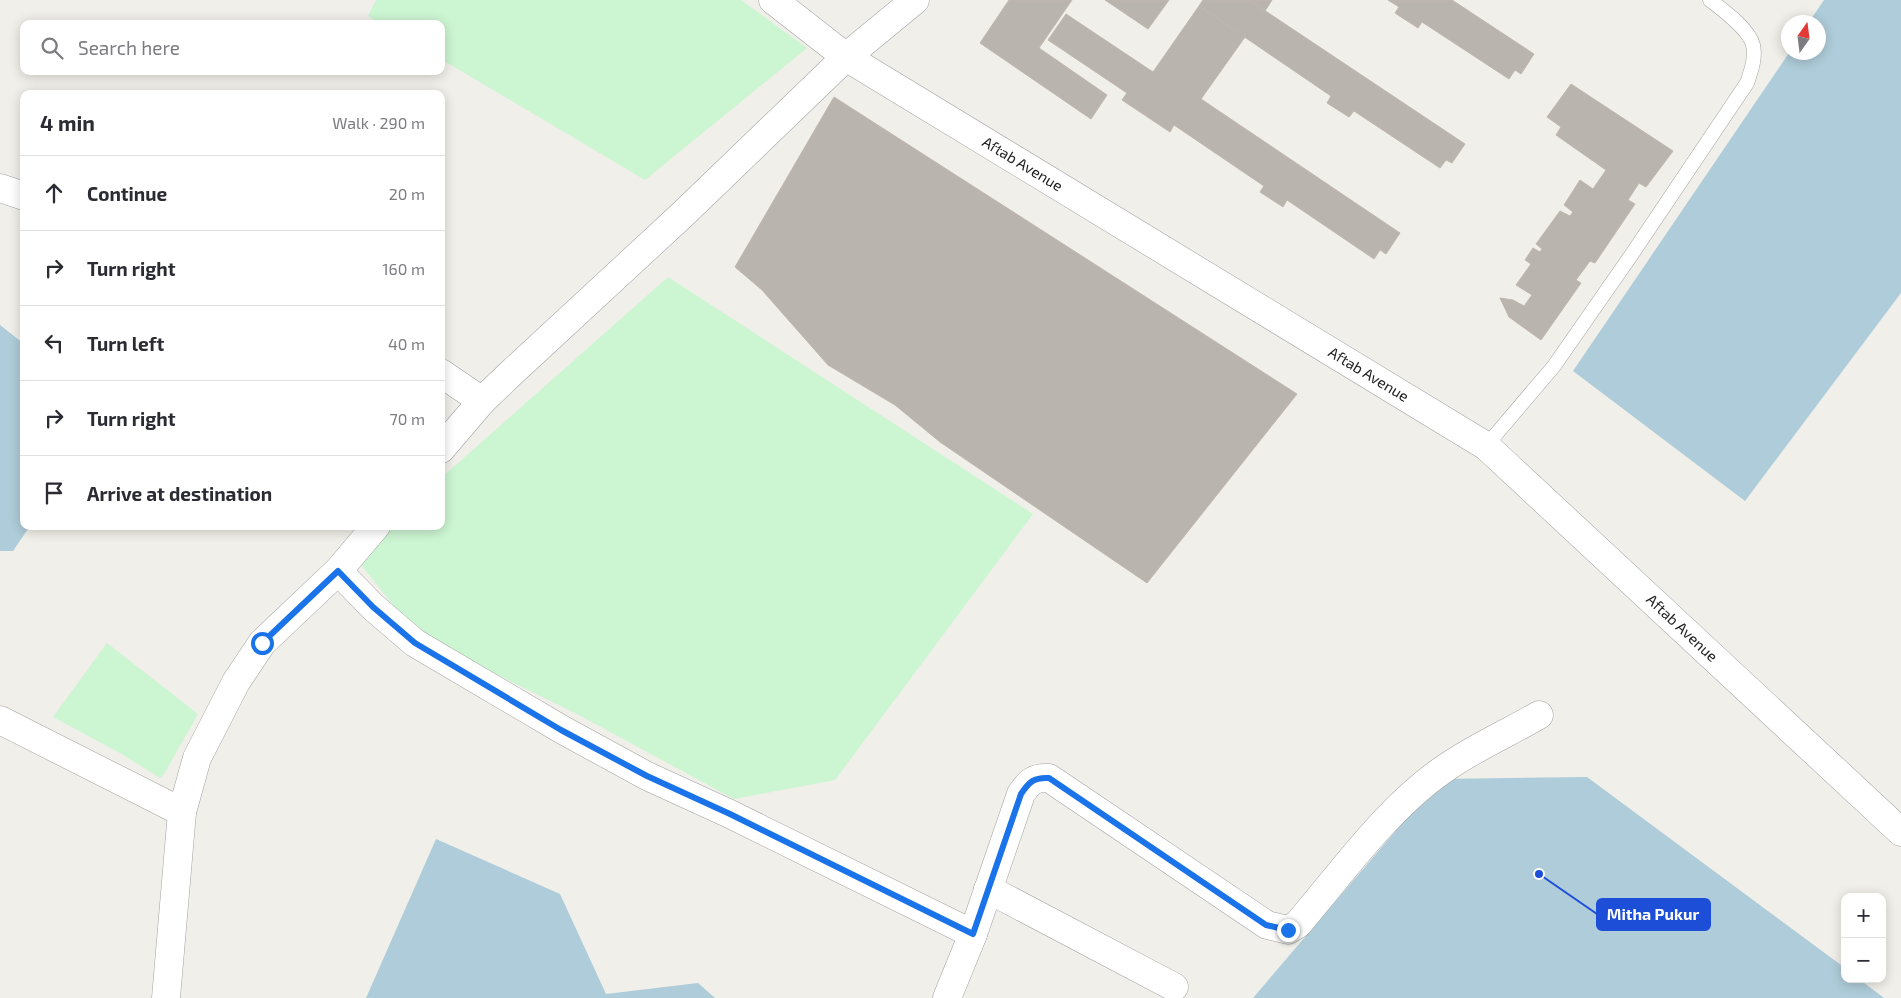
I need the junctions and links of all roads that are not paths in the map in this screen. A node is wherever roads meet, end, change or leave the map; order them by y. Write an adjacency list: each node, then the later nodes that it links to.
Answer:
1 (773, 0): 4 (street, Aftab Avenue)
2 (915, 0): 4 (street)
3 (1710, 0): 10 (lane)
4 (846, 57): 8 (street); 10 (street, Aftab Avenue)
5 (0, 188): 6 (street)
6 (20, 195)
7 (445, 376): 8 (street)
8 (482, 401): 9 (street)
9 (445, 444)
10 (1486, 446): 16 (street, Aftab Avenue)
11 (373, 530): 12 (street)
12 (338, 571): 15 (street); 18 (street)
13 (1539, 715): 17 (street)
14 (0, 720): 15 (street)
15 (182, 812): 20 (street)
16 (1901, 832)
17 (988, 889): 18 (street); 19 (street)
18 (973, 934): 21 (street)
19 (1174, 987)
20 (166, 998)
21 (947, 998)

